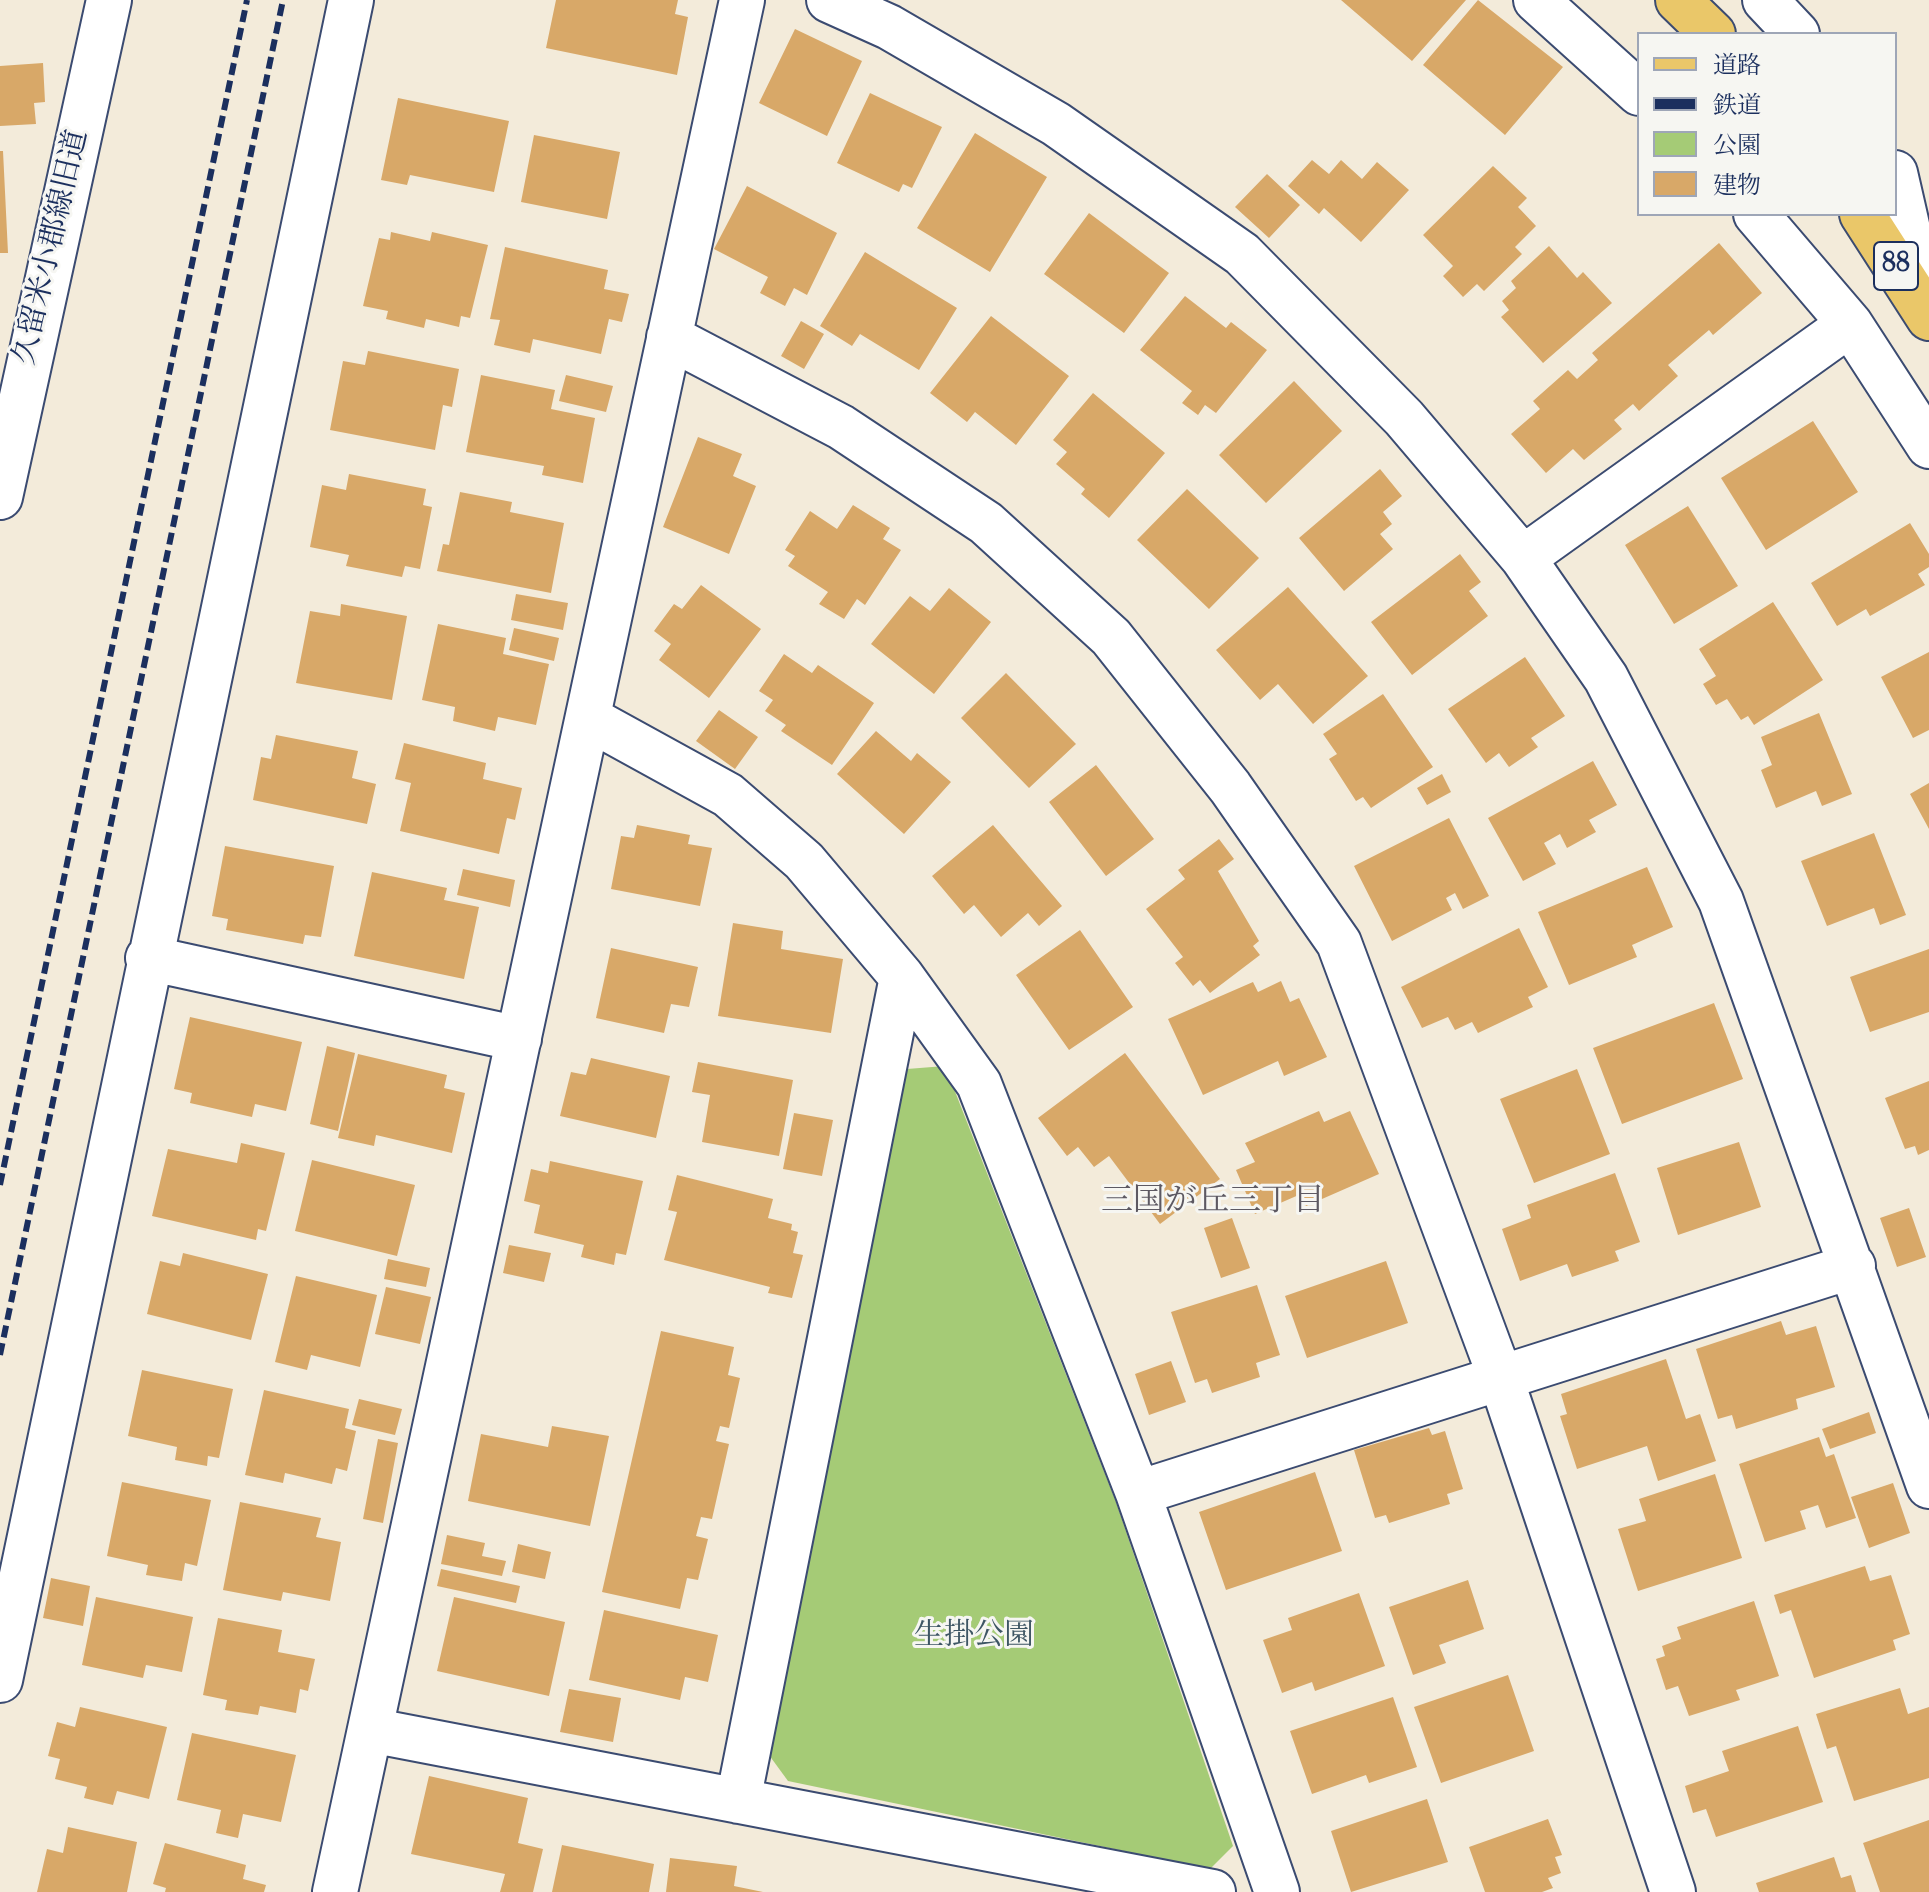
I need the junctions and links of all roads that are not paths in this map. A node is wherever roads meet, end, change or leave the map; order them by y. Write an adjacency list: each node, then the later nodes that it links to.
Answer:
1 (109, 0): 17 (street, 久留米小郡線旧道)
2 (351, 0): 22 (street)
3 (742, 0): 16 (street)
4 (829, 0): 20 (street)
5 (1536, 0): 10 (street)
6 (1678, 0): 8 (main road)
7 (1765, 0): 9 (street)
8 (1711, 32)
9 (1795, 32)
10 (1637, 91)
11 (1897, 182): 14 (street)
12 (1758, 216): 15 (street)
13 (1863, 216): 14 (main road, 88)
14 (1928, 316)
15 (1850, 324): 18 (street); 20 (street)
16 (669, 337): 21 (street); 26 (street)
17 (10, 397): 19 (street, 久留米小郡線旧道)
18 (1929, 446)
19 (0, 497)
20 (1523, 558): 25 (street)
21 (588, 718): 23 (street); 24 (street)
22 (148, 958): 24 (street); 29 (street)
23 (902, 977): 28 (street); 31 (street)
24 (519, 1039): 30 (street)
25 (1853, 1266): 26 (street); 27 (street)
26 (1500, 1376): 28 (street); 35 (street)
27 (1929, 1486)
28 (1138, 1493): 34 (street)
29 (0, 1680)
30 (370, 1730): 31 (street); 32 (street)
31 (738, 1801): 33 (street)
32 (335, 1892)
33 (1213, 1892)
34 (1277, 1892)
35 (1673, 1892)

